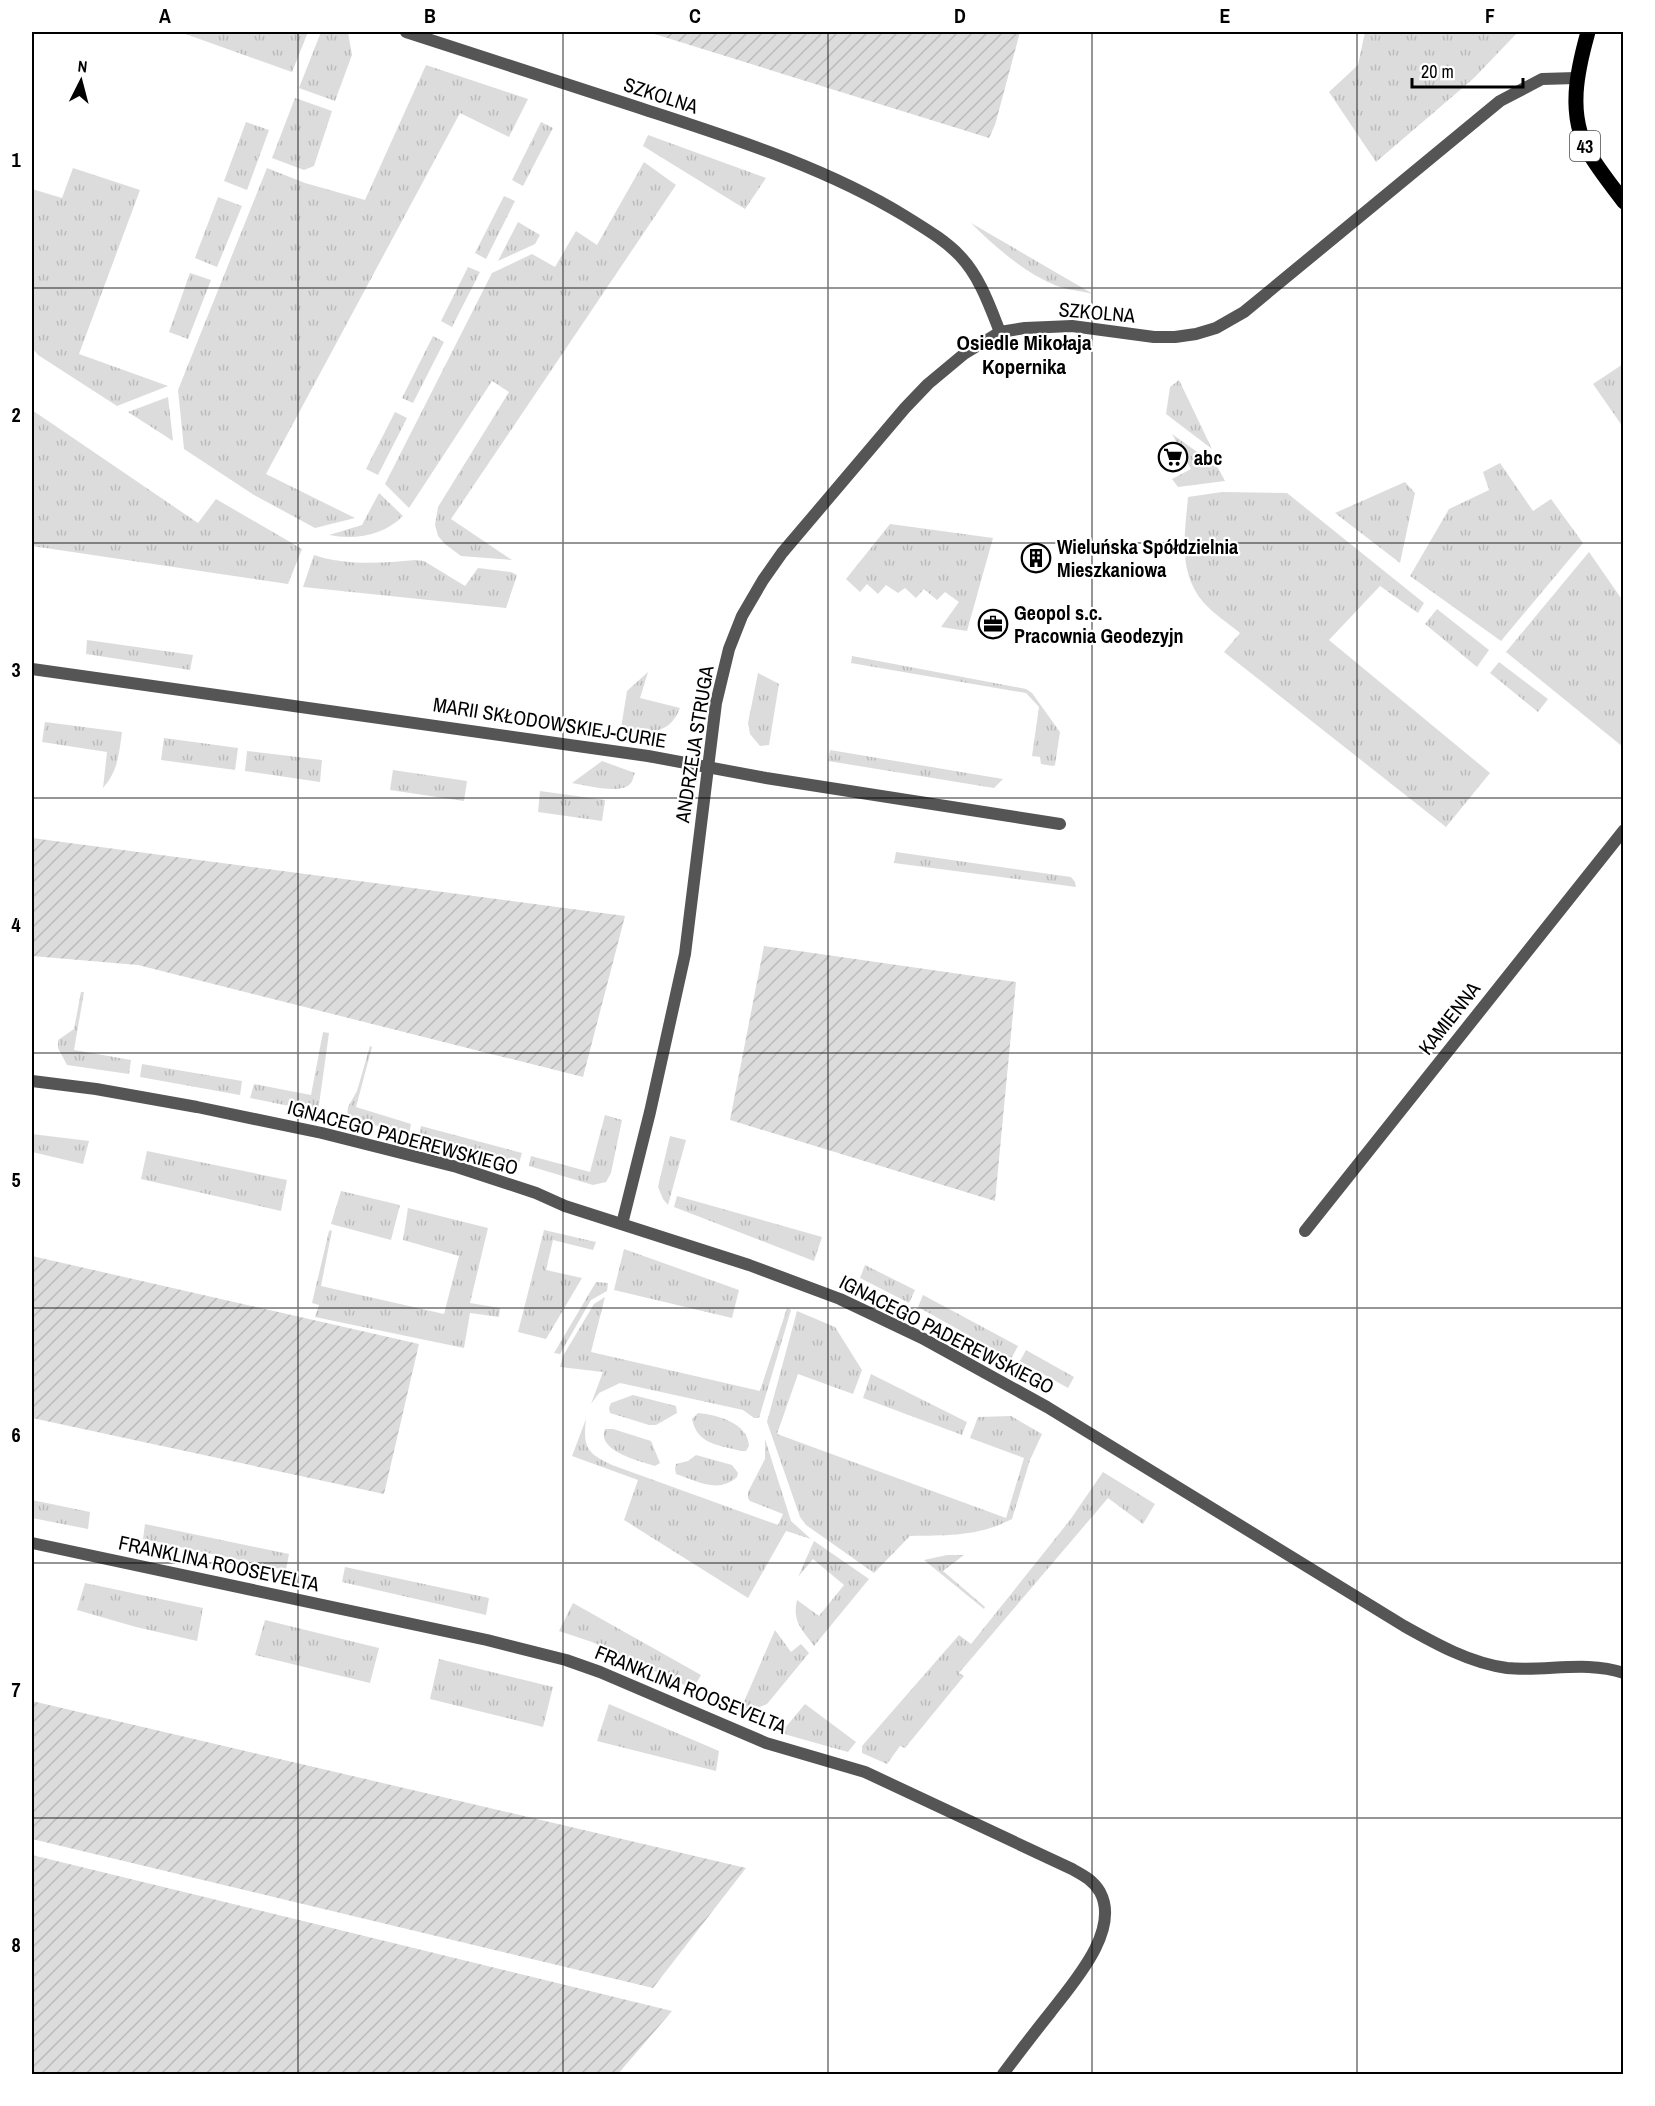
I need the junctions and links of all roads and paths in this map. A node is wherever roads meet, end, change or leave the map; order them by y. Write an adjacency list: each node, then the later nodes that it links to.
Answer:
1 (406, 32): 5 (street, SZKOLNA)
2 (1588, 32): 3 (main road, 43)
3 (1576, 78): 4 (main road, 43); 5 (street, SZKOLNA)
4 (1623, 202)
5 (1000, 332): 7 (street, ANDRZEJA STRUGA)
6 (32, 669): 7 (street, MARII SKŁODOWSKIEJ-CURIE)
7 (708, 767): 8 (street, MARII SKŁODOWSKIEJ-CURIE); 11 (street, ANDRZEJA STRUGA)
8 (1060, 824)
9 (1623, 830): 12 (street, KAMIENNA)
10 (32, 1081): 11 (street, IGNACEGO PADEREWSKIEGO)
11 (622, 1224): 14 (street, IGNACEGO PADEREWSKIEGO)
12 (1305, 1231)
13 (32, 1543): 15 (street, FRANKLINA ROOSEVELTA)
14 (1623, 1672)
15 (1003, 2074)

